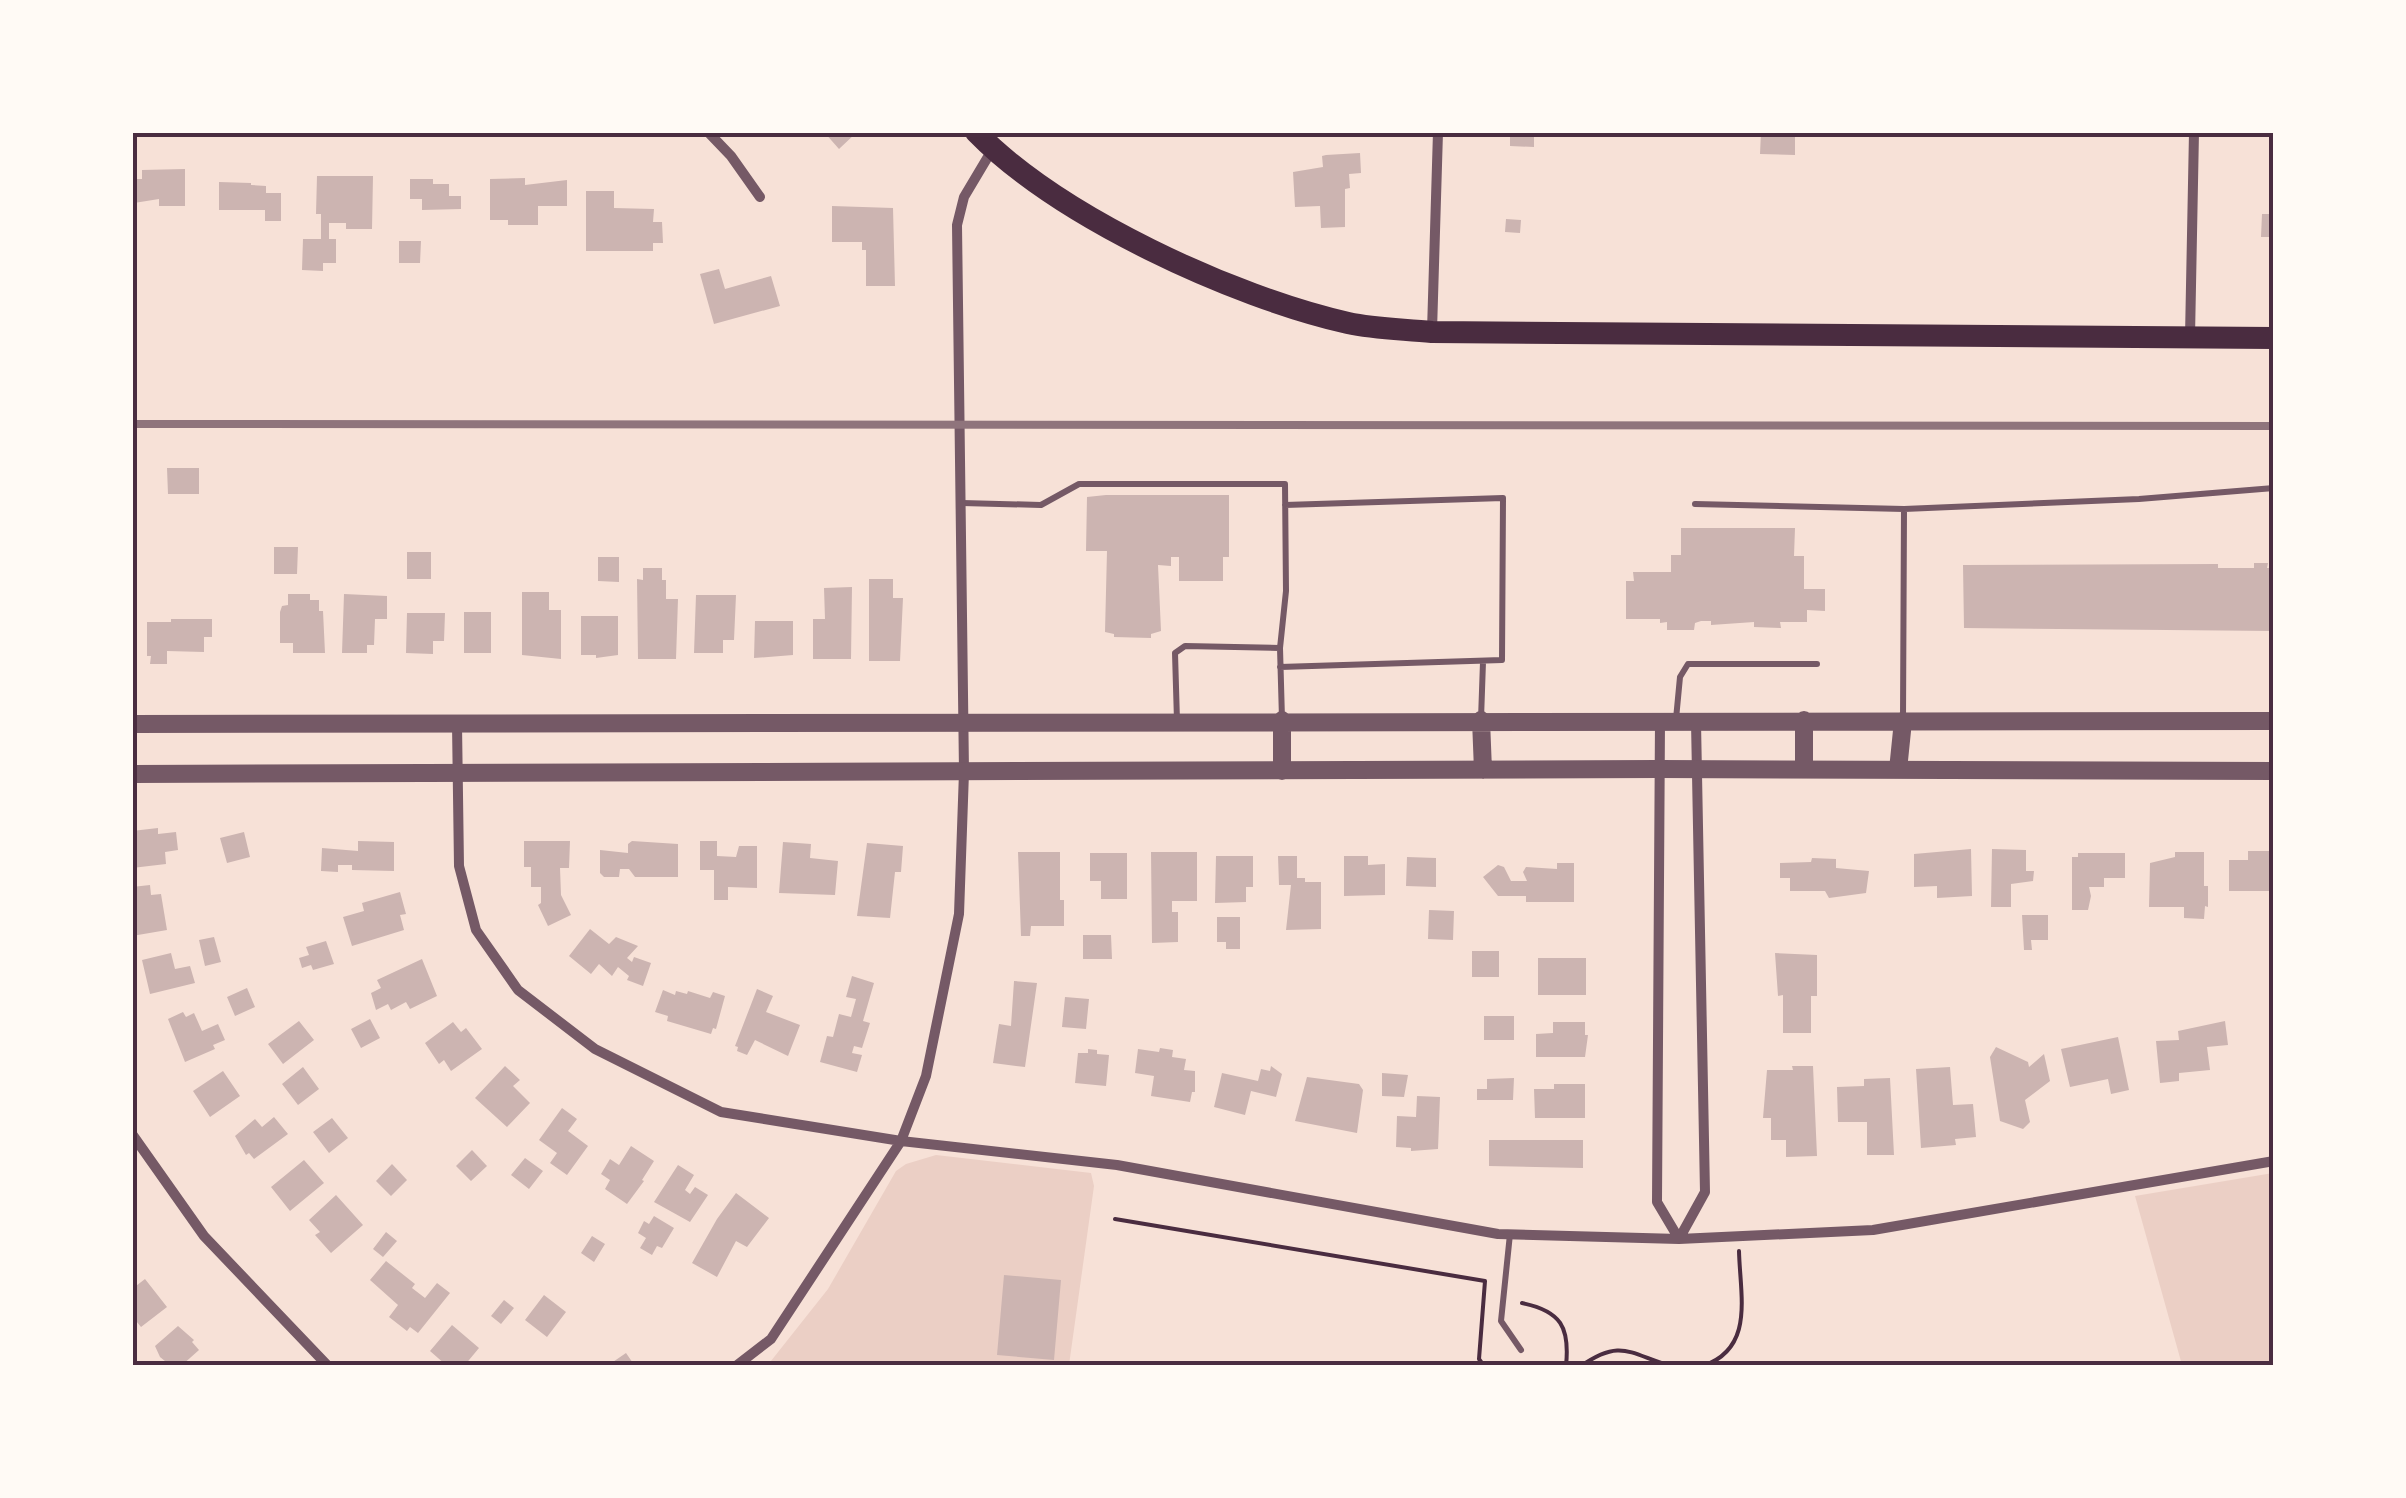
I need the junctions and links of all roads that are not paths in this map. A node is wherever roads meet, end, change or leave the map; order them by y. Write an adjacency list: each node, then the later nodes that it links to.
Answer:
1 (708, 132): 5 (street)
2 (1438, 132): 6 (street)
3 (2194, 132): 7 (street)
4 (984, 141): 6 (main road); 10 (street)
5 (760, 196)
6 (1432, 332): 7 (main road)
7 (2190, 338): 8 (main road)
8 (2274, 338)
9 (2274, 488): 13 (lane)
10 (962, 503): 12 (lane); 25 (street)
11 (1695, 504): 13 (lane)
12 (1285, 505): 14 (lane); 15 (lane)
13 (1904, 509): 24 (lane)
14 (1280, 648): 17 (lane); 18 (lane)
15 (1483, 662): 17 (lane); 20 (lane)
16 (1817, 664): 21 (lane)
17 (1280, 667): 19 (lane)
18 (1177, 720): 19 (street); 25 (street)
19 (1282, 720): 20 (street); 32 (street)
20 (1481, 720): 21 (street); 33 (street)
21 (1668, 720): 22 (street); 29 (street)
22 (1696, 720): 23 (street); 30 (street)
23 (1804, 720): 24 (street); 31 (street)
24 (1903, 720): 26 (street); 34 (street)
25 (963, 721): 28 (street); 35 (street)
26 (2274, 721)
27 (132, 724): 28 (street)
28 (457, 724): 38 (street)
29 (1659, 769): 30 (street); 33 (street); 43 (street)
30 (1696, 769): 31 (street); 43 (street)
31 (1804, 769): 34 (street)
32 (1282, 770): 33 (street); 35 (street)
33 (1483, 770)
34 (1898, 770): 36 (street)
35 (964, 772): 38 (street); 40 (street)
36 (2274, 772)
37 (132, 774): 38 (street)
38 (459, 775): 40 (street)
39 (132, 1134): 45 (street)
40 (901, 1141): 42 (street); 46 (street)
41 (2274, 1161): 43 (street)
42 (1510, 1234): 43 (street); 44 (lane)
43 (1679, 1239)
44 (1521, 1350)
45 (328, 1366)
46 (736, 1366)

